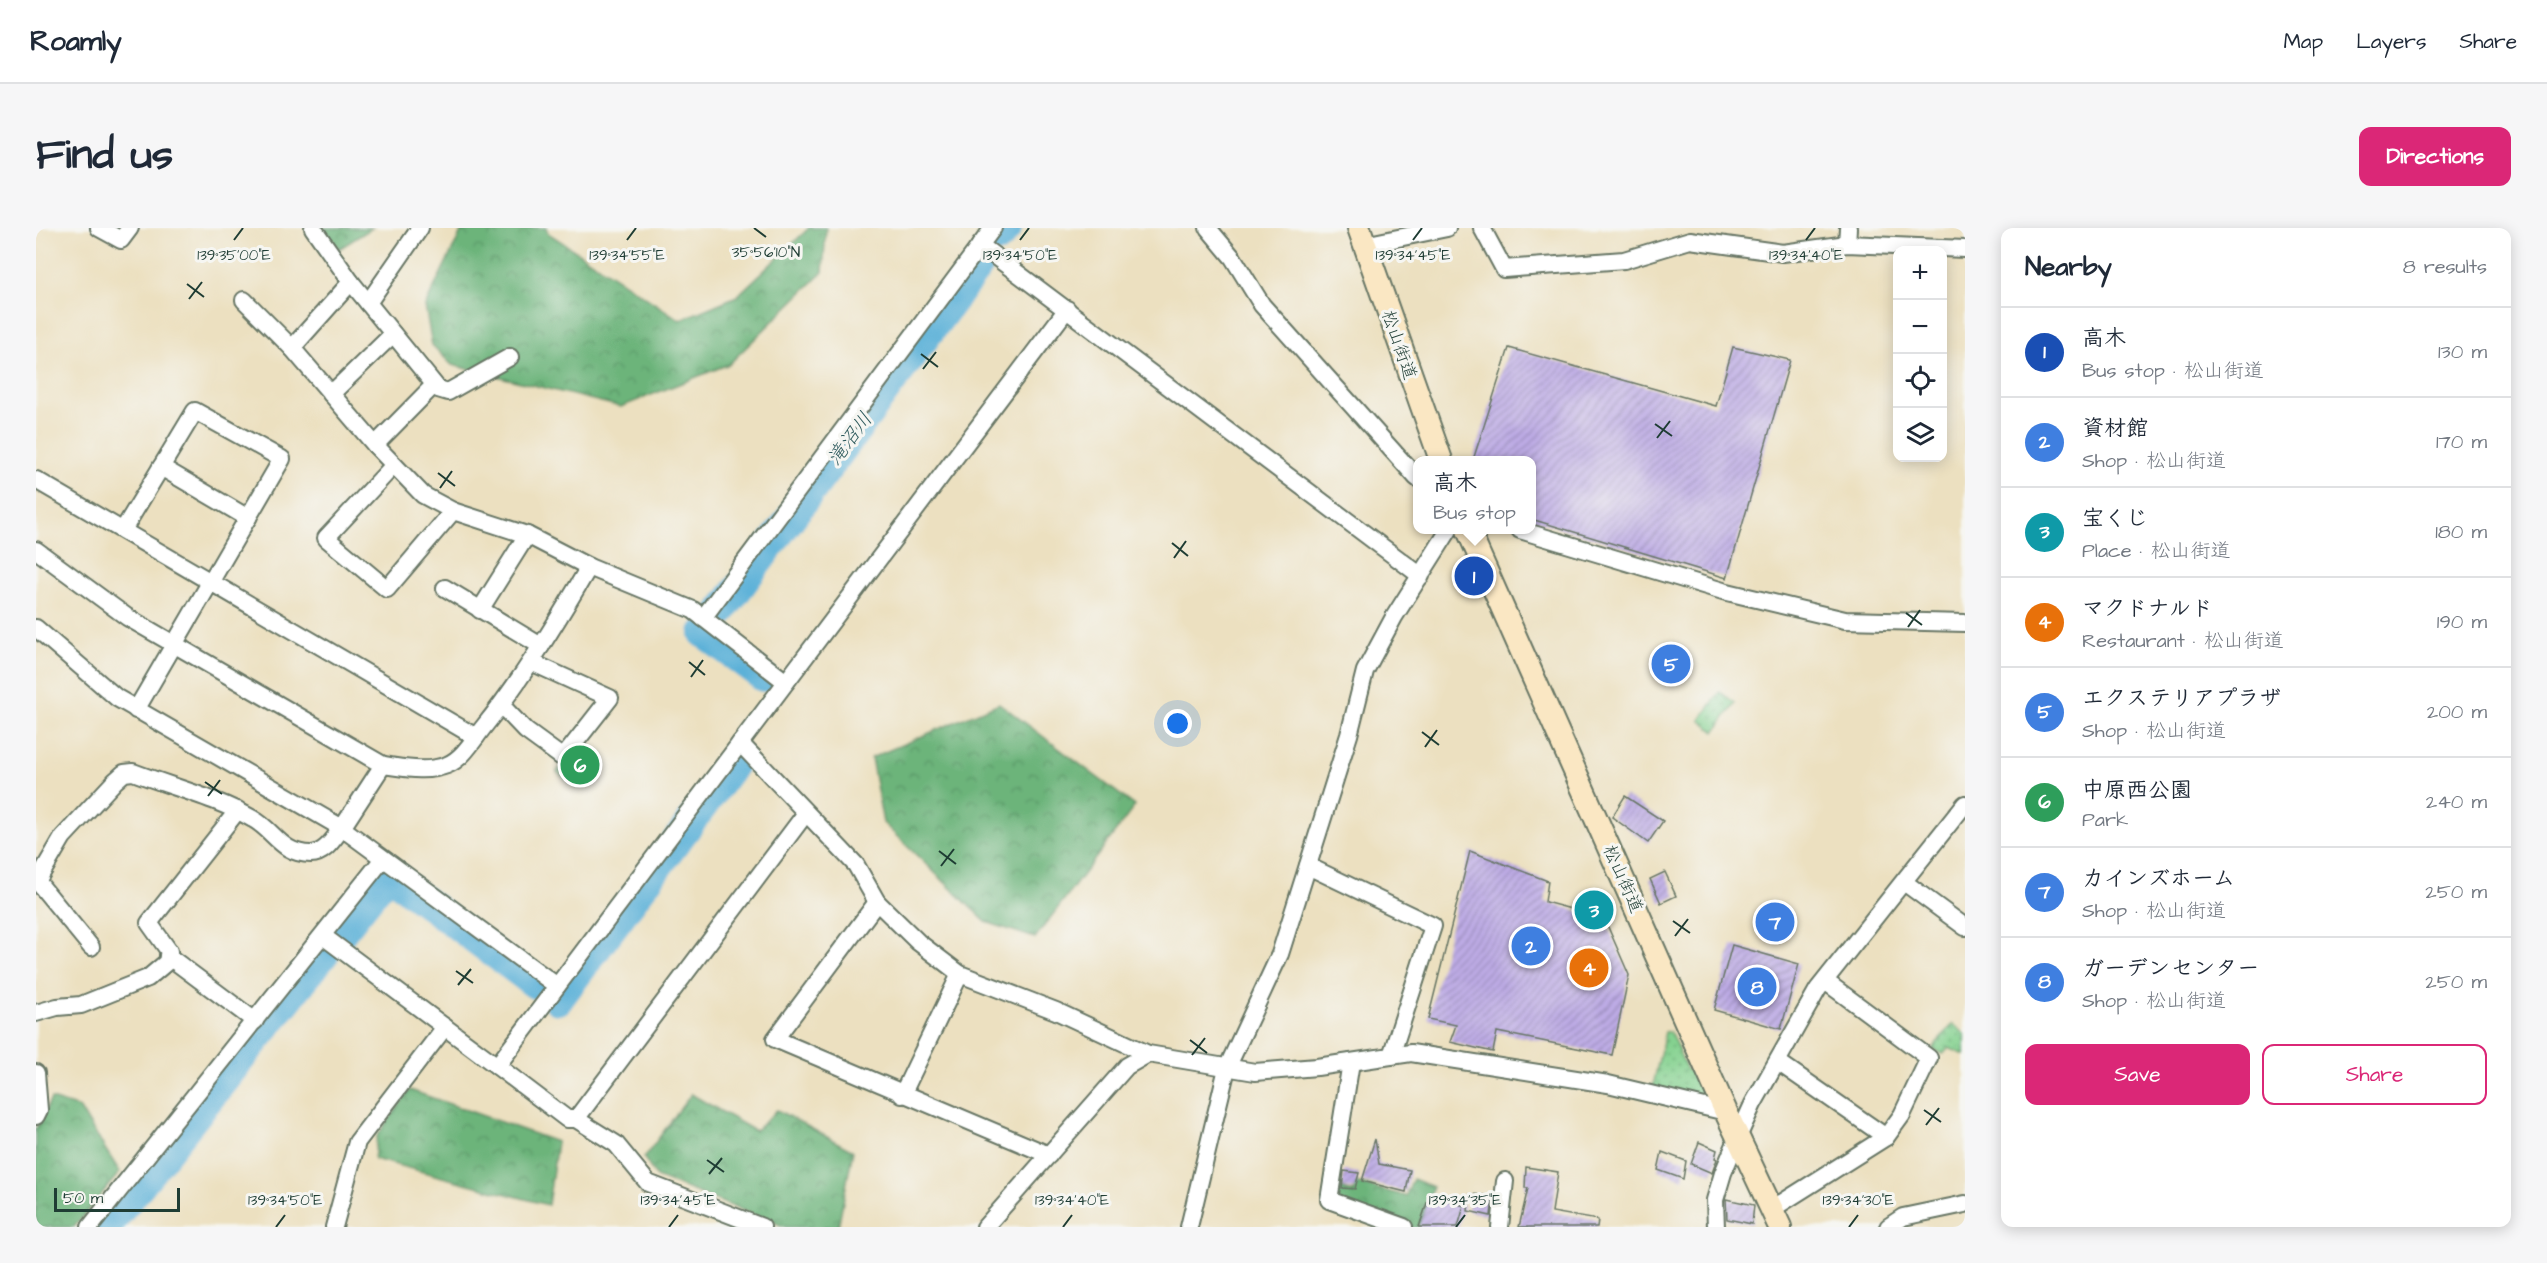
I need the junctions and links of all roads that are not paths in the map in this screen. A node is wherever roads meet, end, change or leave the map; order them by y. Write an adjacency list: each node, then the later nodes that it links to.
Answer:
1 (99, 228): 2 (street)
2 (130, 228)
3 (313, 228): 13 (street)
4 (420, 228): 15 (street)
5 (993, 228): 11 (street)
6 (1208, 228): 26 (street)
7 (1448, 228): 9 (street)
8 (1482, 228): 10 (street)
9 (1362, 236): 23 (main road, 松山街道)
10 (1848, 236): 12 (street)
11 (980, 245): 16 (street); 41 (street)
12 (1965, 249)
13 (351, 282): 15 (street); 18 (street)
14 (244, 300): 18 (street)
15 (368, 303): 17 (street)
16 (1067, 309): 37 (street); 47 (street)
17 (393, 334): 20 (street); 21 (street)
18 (292, 348): 21 (street)
19 (510, 357): 20 (street)
20 (434, 385): 22 (street)
21 (331, 394): 22 (street)
22 (375, 446): 24 (street)
23 (1440, 456)
24 (394, 465): 28 (street); 28 (street)
25 (161, 467): 29 (street); 29 (street); 30 (street)
26 (1413, 474)
27 (36, 480): 30 (street)
28 (453, 511): 34 (street)
29 (248, 518): 38 (street)
30 (123, 530): 38 (street)
31 (1447, 534): 37 (street)
32 (1470, 534): 80 (main road, 松山街道)
33 (1533, 534): 42 (street)
34 (527, 535): 36 (street); 40 (street)
35 (36, 550): 44 (street)
36 (589, 567): 41 (street); 45 (street)
37 (1421, 576): 58 (street)
38 (212, 581): 44 (street); 50 (street)
39 (445, 588): 40 (street)
40 (480, 610): 45 (street)
41 (703, 618): 47 (street)
42 (1965, 623)
43 (36, 628): 49 (street)
44 (175, 646): 49 (street); 52 (street)
45 (541, 646): 46 (street)
46 (531, 662): 48 (street); 48 (street)
47 (786, 682): 51 (street)
48 (501, 705): 50 (street)
49 (136, 710): 56 (street)
50 (476, 737): 52 (street)
51 (740, 743): 55 (street); 68 (street)
52 (383, 765): 56 (street)
53 (1965, 804): 60 (street)
54 (238, 810): 56 (street); 59 (street); 65 (street)
55 (806, 813): 61 (street); 82 (street)
56 (342, 828): 57 (street)
57 (382, 860): 63 (street); 68 (street)
58 (1308, 866): 73 (street); 77 (street)
59 (37, 882): 64 (street)
60 (1904, 882): 62 (street); 67 (street)
61 (877, 902): 66 (street); 79 (street)
62 (1965, 927)
63 (323, 936): 70 (street); 71 (street)
64 (91, 947)
65 (168, 956): 69 (street); 70 (street)
66 (960, 974): 72 (street); 79 (street)
67 (1825, 981): 75 (street); 84 (street)
68 (557, 986): 76 (street)
69 (36, 1013)
70 (255, 1021): 89 (street)
71 (445, 1027): 76 (street); 90 (street)
72 (1148, 1054): 77 (street); 85 (street)
73 (1392, 1056): 74 (street); 80 (street)
74 (1351, 1062): 77 (street); 94 (street)
75 (1778, 1062): 83 (street); 84 (street)
76 (496, 1066): 82 (street)
77 (1227, 1068): 93 (street)
78 (36, 1073): 81 (street)
79 (902, 1095): 85 (street)
80 (1726, 1112): 83 (main road, 松山街道)
81 (36, 1116)
82 (576, 1119): 91 (street)
83 (1738, 1137): 88 (main road, 松山街道); 96 (street)
84 (1886, 1137): 88 (street)
85 (1048, 1155): 92 (street)
86 (1505, 1181): 95 (street)
87 (1965, 1204): 97 (street)
88 (1776, 1218)
89 (90, 1227)
90 (334, 1227)
91 (762, 1227)
92 (985, 1227)
93 (1189, 1227)
94 (1404, 1227)
95 (1500, 1227)
96 (1716, 1227)
97 (1888, 1227)

